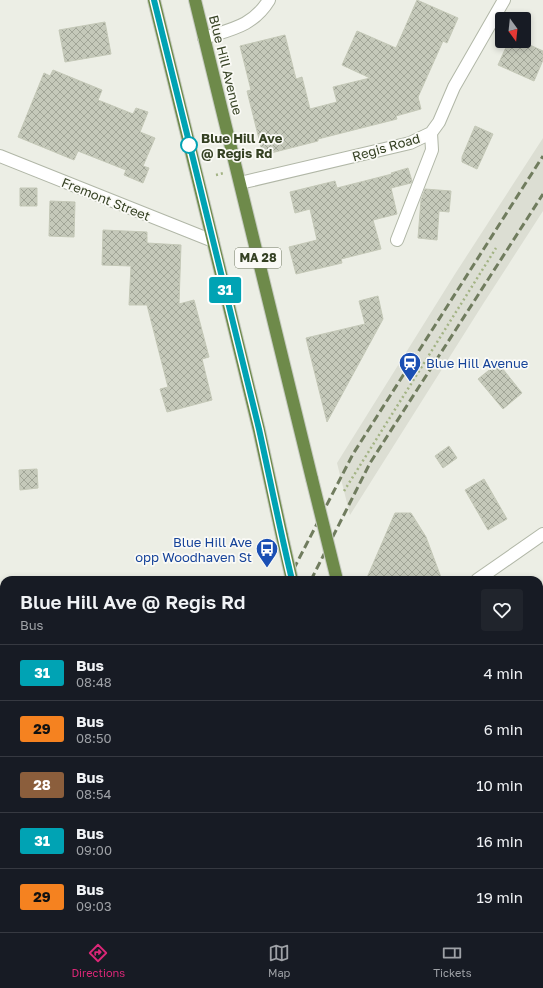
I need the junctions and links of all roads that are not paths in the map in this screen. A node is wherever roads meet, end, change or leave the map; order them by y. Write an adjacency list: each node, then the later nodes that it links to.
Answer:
1 (154, 0): 10 (highway, MA 28)
2 (195, 0): 5 (highway, Blue Hill Avenue / MA 28)
3 (269, 0): 5 (street)
4 (504, 0): 6 (street, Regis Road)
5 (204, 38): 8 (highway, Blue Hill Avenue / MA 28)
6 (431, 133): 8 (street, Regis Road); 9 (street)
7 (0, 156): 10 (street, Fremont Street)
8 (240, 183): 13 (highway, Blue Hill Avenue / MA 28, bridge)
9 (397, 240)
10 (213, 241): 12 (highway, MA 28, bridge)
11 (543, 534): 14 (street)
12 (291, 576)
13 (336, 576)
14 (483, 576)

